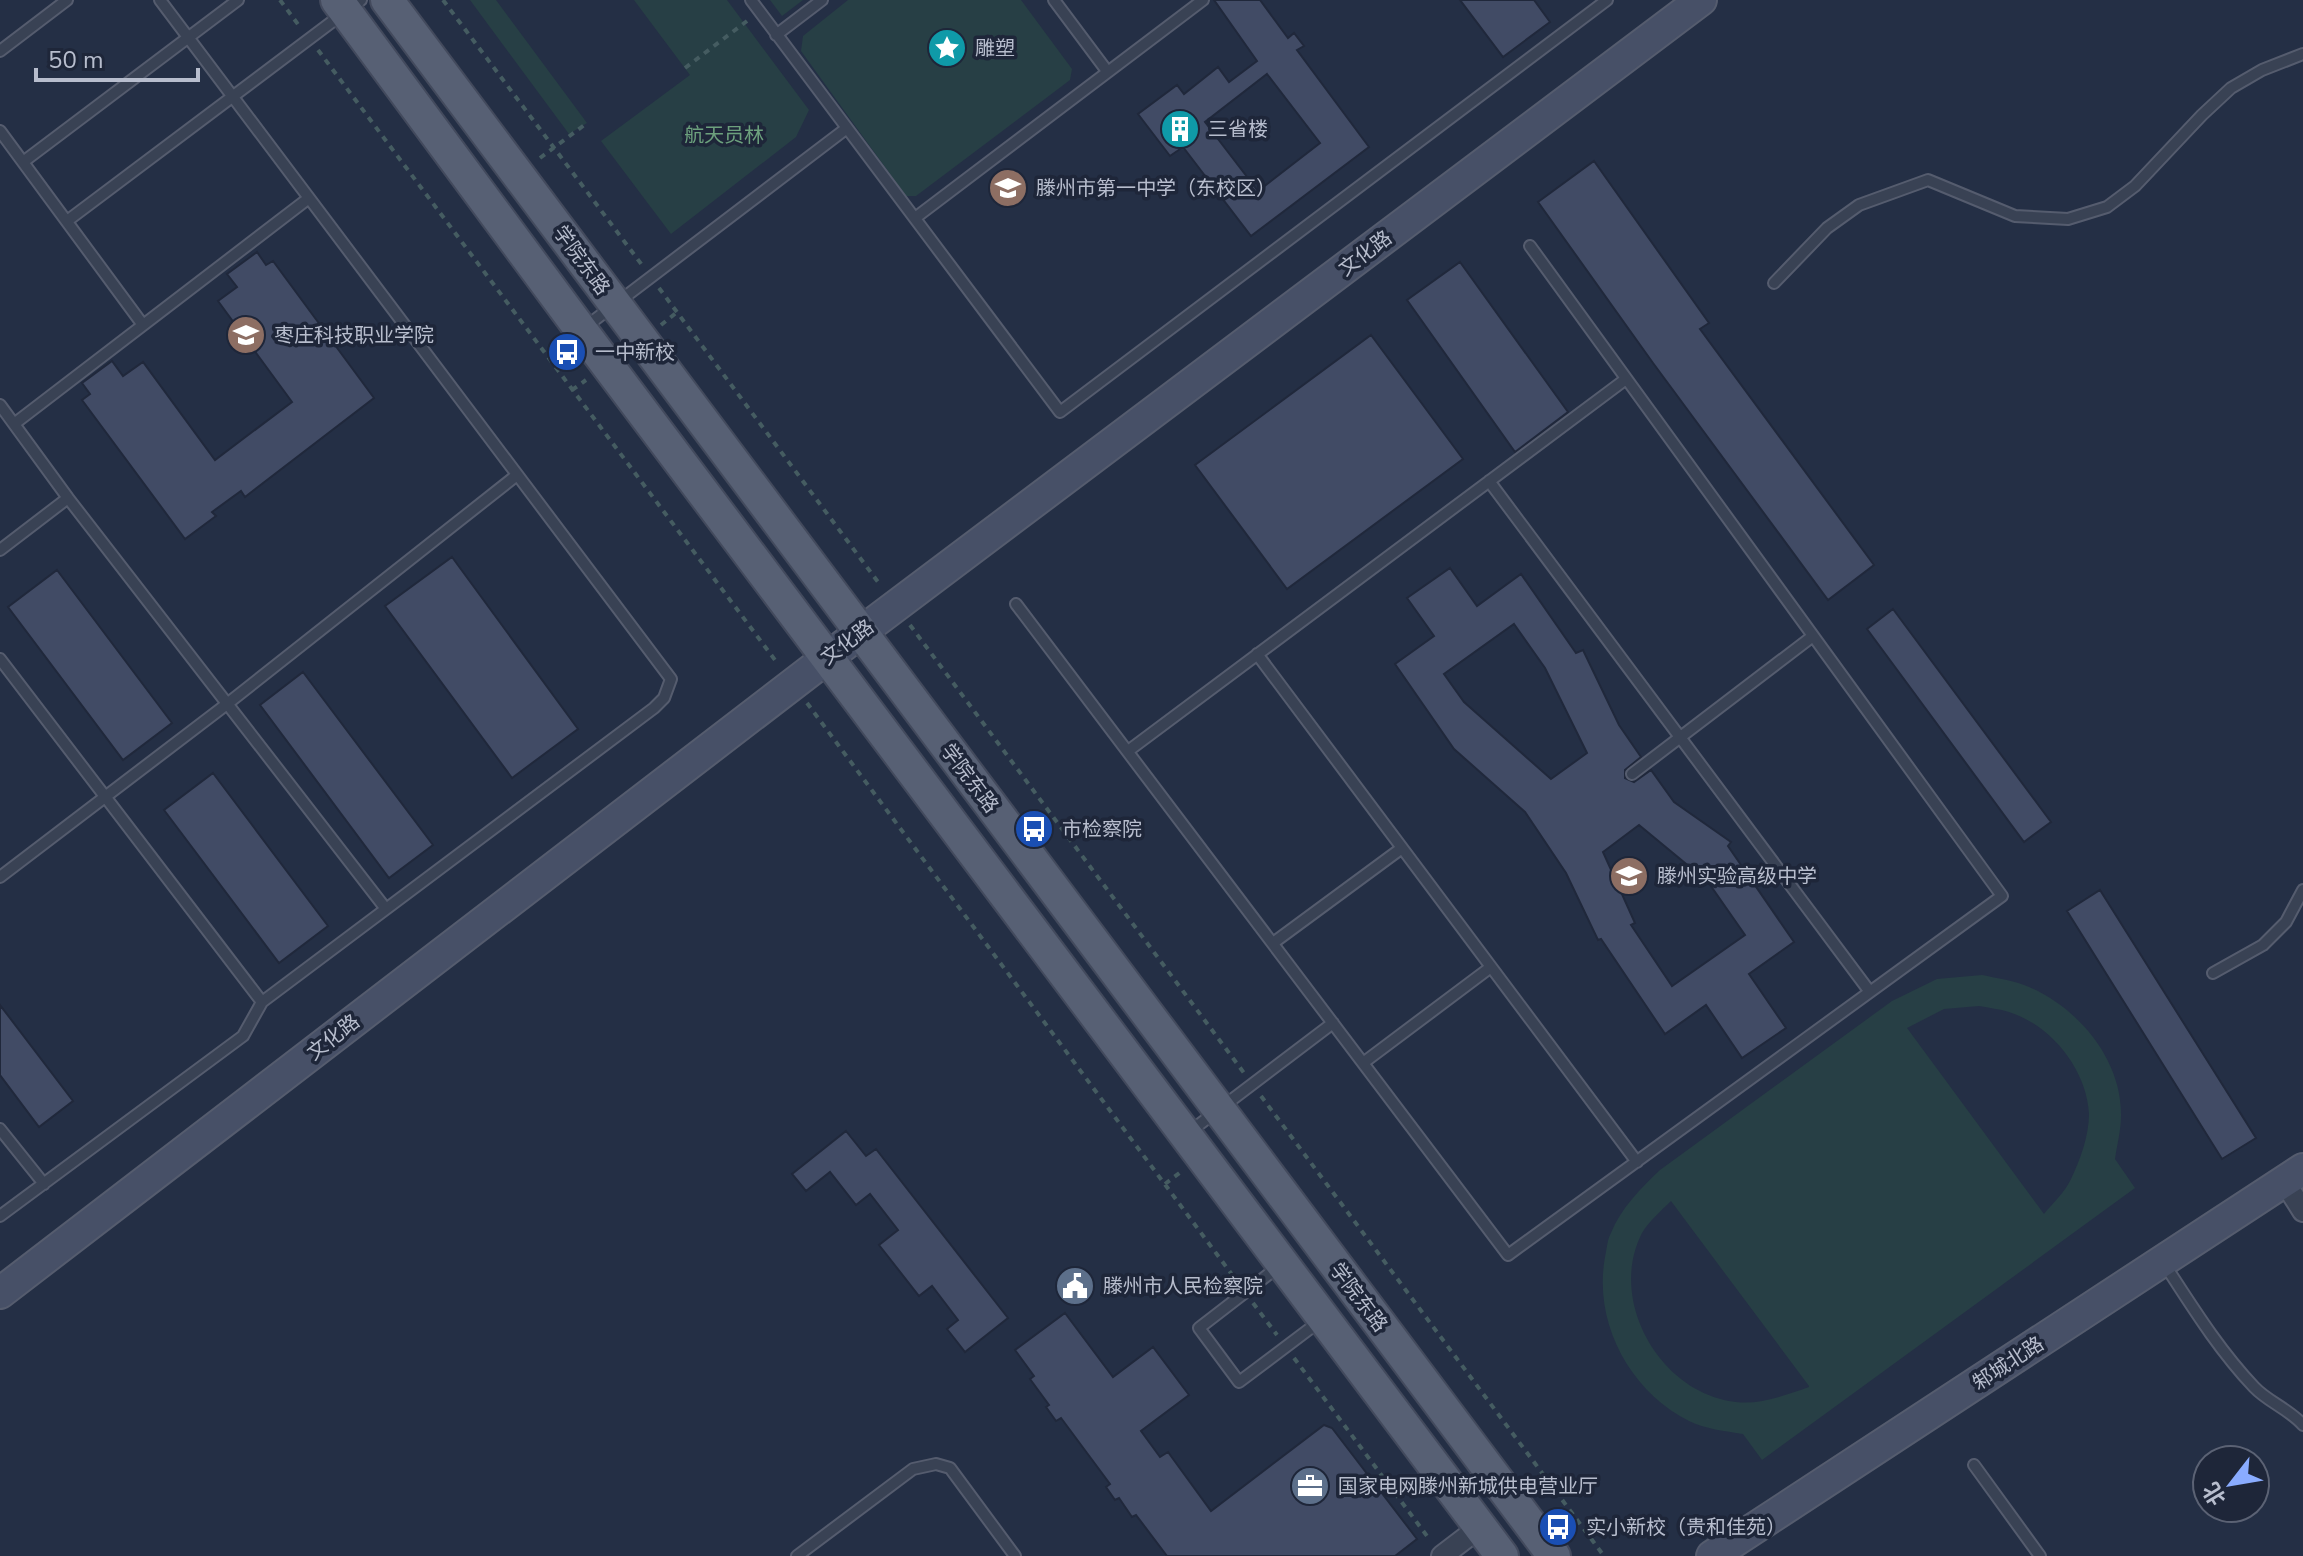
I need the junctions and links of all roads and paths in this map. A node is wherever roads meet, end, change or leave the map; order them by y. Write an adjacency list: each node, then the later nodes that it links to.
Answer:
1 (67, 0): 18 (lane)
2 (160, 0): 16 (lane)
3 (238, 0): 16 (lane)
4 (280, 0): 17 (path)
5 (387, 0): 28 (main road, 学院东路)
6 (443, 0): 26 (path)
7 (751, 0): 14 (lane)
8 (822, 0): 15 (lane)
9 (1054, 0): 21 (lane)
10 (1203, 0): 21 (lane)
11 (1607, 0): 30 (lane)
12 (1701, 0): 46 (street, 文化路)
13 (348, 4): 17 (lane); 37 (main road, 学院东路)
14 (760, 11): 15 (lane); 20 (path)
15 (776, 35): 24 (lane)
16 (188, 37): 22 (lane); 27 (lane)
17 (309, 39): 22 (lane); 52 (path)
18 (0, 51)
19 (2303, 54): 34 (lane)
20 (685, 68)
21 (1107, 71): 30 (lane)
22 (233, 96): 29 (lane); 31 (lane)
23 (587, 123): 26 (path)
24 (847, 128): 30 (lane); 33 (lane)
25 (0, 131): 27 (lane)
26 (554, 148): 28 (path); 33 (path)
27 (23, 162): 31 (lane)
28 (518, 174): 35 (main road, 学院东路)
29 (309, 198): 36 (lane); 41 (lane)
30 (915, 218)
31 (67, 221): 36 (lane)
32 (1530, 246): 38 (lane)
33 (651, 277): 35 (lane); 46 (path)
34 (1774, 283)
35 (615, 305): 37 (lane); 47 (main road, 学院东路)
36 (143, 325): 40 (lane)
37 (581, 330): 50 (main road, 学院东路)
38 (1626, 379): 42 (lane); 48 (lane)
39 (0, 405): 40 (lane)
40 (14, 424): 43 (lane)
41 (517, 475): 53 (lane); 61 (lane)
42 (1489, 481): 49 (lane); 54 (lane)
43 (68, 498): 44 (lane); 53 (lane)
44 (0, 550)
45 (1016, 604): 55 (lane)
46 (896, 606): 47 (street, 文化路); 69 (path)
47 (861, 632): 50 (street, 文化路); 70 (main road, 学院东路)
48 (1813, 636): 54 (lane); 65 (lane)
49 (1257, 654): 55 (lane); 58 (lane)
50 (827, 658): 52 (street, 文化路); 72 (main road, 学院东路)
51 (0, 659): 57 (lane)
52 (793, 684): 80 (street, 文化路); 81 (path)
53 (227, 704): 57 (lane); 61 (lane)
54 (1679, 738): 56 (lane); 65 (lane)
55 (1128, 751): 62 (lane)
56 (1632, 774)
57 (106, 797): 59 (lane); 66 (lane)
58 (1402, 848): 62 (lane); 63 (lane)
59 (0, 877)
60 (2303, 890): 64 (lane)
61 (386, 909): 66 (lane)
62 (1273, 943): 67 (lane)
63 (1491, 967): 68 (lane); 73 (lane)
64 (2213, 973)
65 (1870, 992): 73 (lane)
66 (262, 1002): 75 (lane)
67 (1333, 1023): 68 (lane); 69 (lane)
68 (1363, 1063): 73 (lane)
69 (1252, 1084): 70 (lane); 92 (path)
70 (1219, 1110): 72 (lane); 91 (main road, 学院东路)
71 (0, 1129): 75 (lane)
72 (1186, 1135): 79 (main road, 学院东路)
73 (1637, 1162)
74 (2294, 1175): 76 (street); 78 (street, 邾城北路)
75 (44, 1184): 77 (lane)
76 (2303, 1211)
77 (0, 1216)
78 (2162, 1262): 84 (lane); 93 (street, 邾城北路)
79 (1283, 1264): 81 (lane); 82 (main road, 学院东路)
80 (0, 1293)
81 (1246, 1293): 83 (path); 83 (lane)
82 (1323, 1318): 83 (lane); 86 (main road, 学院东路)
83 (1286, 1347): 89 (path)
84 (2303, 1425)
85 (1974, 1465): 94 (lane)
86 (1480, 1527): 89 (street); 90 (main road, 学院东路)
87 (797, 1556): 88 (lane)
88 (1015, 1556)
89 (1442, 1556)
90 (1502, 1556)
91 (1554, 1556)
92 (1604, 1556)
93 (1712, 1556)
94 (2040, 1556)

